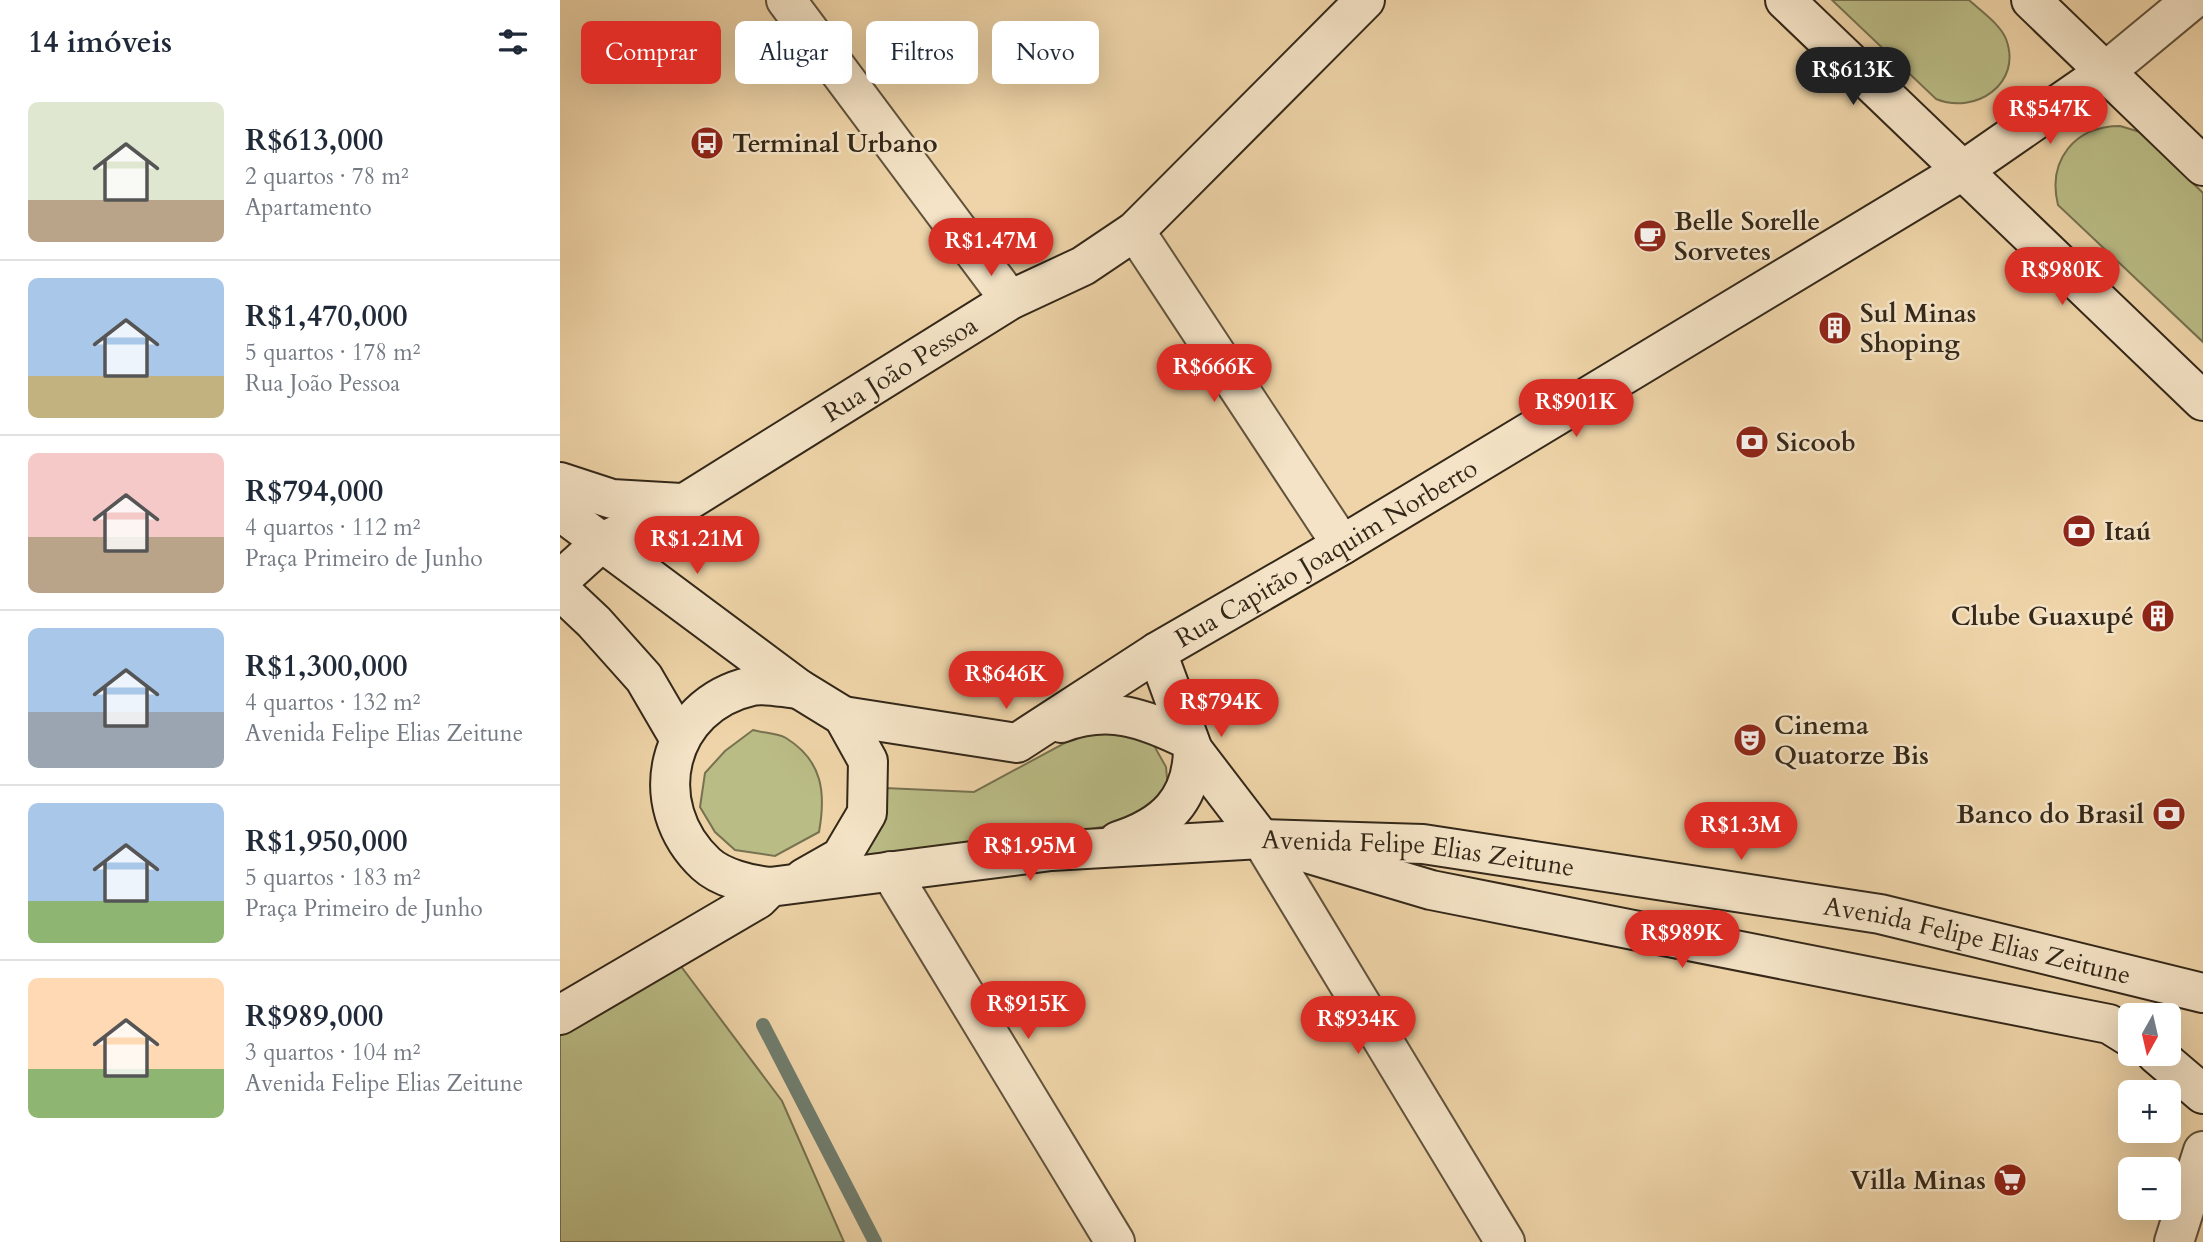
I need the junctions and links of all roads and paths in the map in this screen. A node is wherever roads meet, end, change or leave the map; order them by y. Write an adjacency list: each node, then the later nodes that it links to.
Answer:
1 (786, 0): 10 (main road)
2 (1365, 0): 9 (main road, Rua João Pessoa)
3 (1785, 0): 8 (main road)
4 (2031, 0): 6 (main road)
5 (2192, 0): 6 (main road, Rua Capitão Joaquim Norberto)
6 (2105, 72): 7 (main road); 8 (main road, Rua Capitão Joaquim Norberto)
7 (2203, 166)
8 (1962, 171): 11 (main road); 16 (main road, Rua Capitão Joaquim Norberto)
9 (1135, 231): 10 (main road, Rua João Pessoa); 16 (main road)
10 (1010, 300): 13 (main road, Rua João Pessoa)
11 (2203, 401)
12 (560, 482): 13 (main road)
13 (683, 504): 15 (main road, Rua João Pessoa)
14 (560, 511): 15 (main road)
15 (602, 542): 17 (main road, Rua João Pessoa); 20 (main road)
16 (1342, 545): 19 (main road, Rua Capitão Joaquim Norberto)
17 (560, 580)
18 (560, 590): 23 (main road)
19 (1157, 652): 22 (main road, Rua Capitão Joaquim Norberto); 24 (main road)
20 (799, 689): 21 (main road); 23 (main road)
21 (843, 716): 22 (main road); 28 (main road)
22 (1026, 736): 24 (main road)
23 (679, 738): 28 (main road)
24 (1191, 745): 25 (main road); 26 (main road)
25 (1261, 839): 26 (main road); 29 (main road, Avenida Felipe Elias Zeitune); 31 (main road, Avenida Felipe Elias Zeitune); 36 (main road)
26 (1065, 851): 27 (main road)
27 (890, 871): 28 (main road); 35 (main road)
28 (783, 885): 30 (main road)
29 (2203, 993)
30 (560, 1015)
31 (2118, 1030)
32 (2170, 1066): 33 (main road)
33 (2203, 1094)
34 (2203, 1151): 37 (main road)
35 (1115, 1242)
36 (1505, 1242)
37 (2174, 1242)

